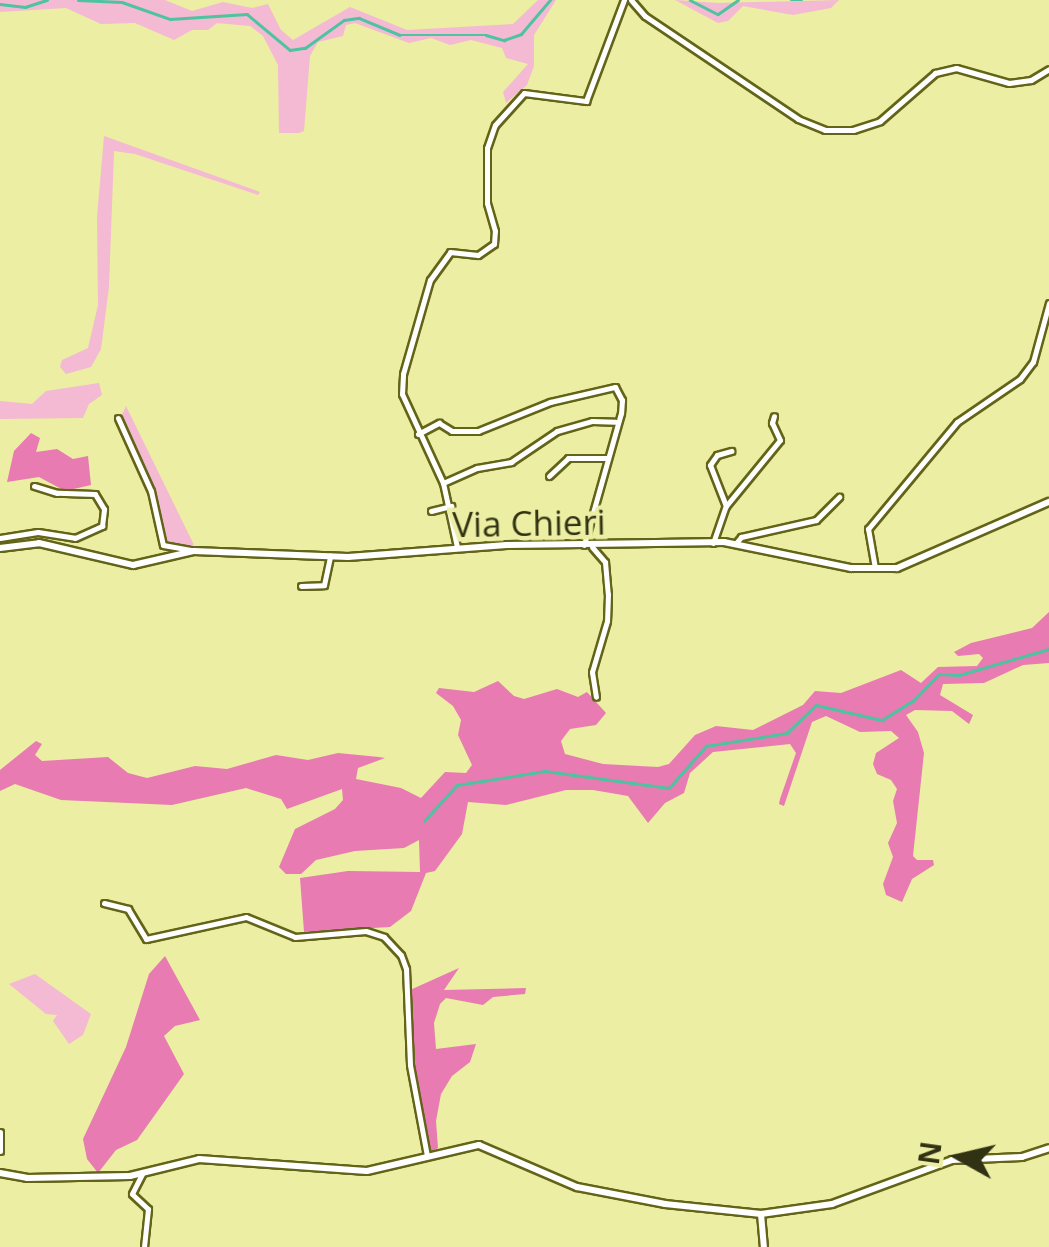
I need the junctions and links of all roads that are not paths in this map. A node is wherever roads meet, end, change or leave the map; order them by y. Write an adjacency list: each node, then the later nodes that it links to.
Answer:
1 (628, 0): 2 (street); 7 (street)
2 (1049, 69)
3 (1049, 303): 26 (street)
4 (774, 416): 16 (street)
5 (118, 418): 24 (street)
6 (616, 422): 7 (street); 9 (street); 11 (street)
7 (418, 434): 11 (street)
8 (730, 450): 16 (street)
9 (609, 458): 10 (street); 22 (street)
10 (548, 476)
11 (443, 483): 15 (street)
12 (34, 486): 18 (street)
13 (838, 498): 20 (street)
14 (1049, 502): 26 (street, Via Chieri)
15 (451, 506): 17 (street); 21 (street)
16 (726, 506): 19 (street)
17 (431, 511)
18 (0, 538)
19 (713, 542): 20 (street, Via Chieri); 22 (street, Via Chieri)
20 (736, 543): 26 (street, Via Chieri)
21 (457, 547): 22 (street, Via Chieri); 25 (street, Via Chieri)
22 (588, 547): 28 (street)
23 (0, 548): 24 (street, Via Chieri)
24 (194, 551): 25 (street, Via Chieri)
25 (330, 556): 27 (street)
26 (875, 568)
27 (301, 586)
28 (596, 697)
29 (104, 903): 33 (street)
30 (0, 1132): 32 (street)
31 (1049, 1148): 36 (street)
32 (0, 1151)
33 (428, 1156): 35 (street); 36 (street)
34 (0, 1173): 35 (street)
35 (142, 1174): 37 (street)
36 (761, 1214): 38 (street)
37 (144, 1247)
38 (764, 1247)

